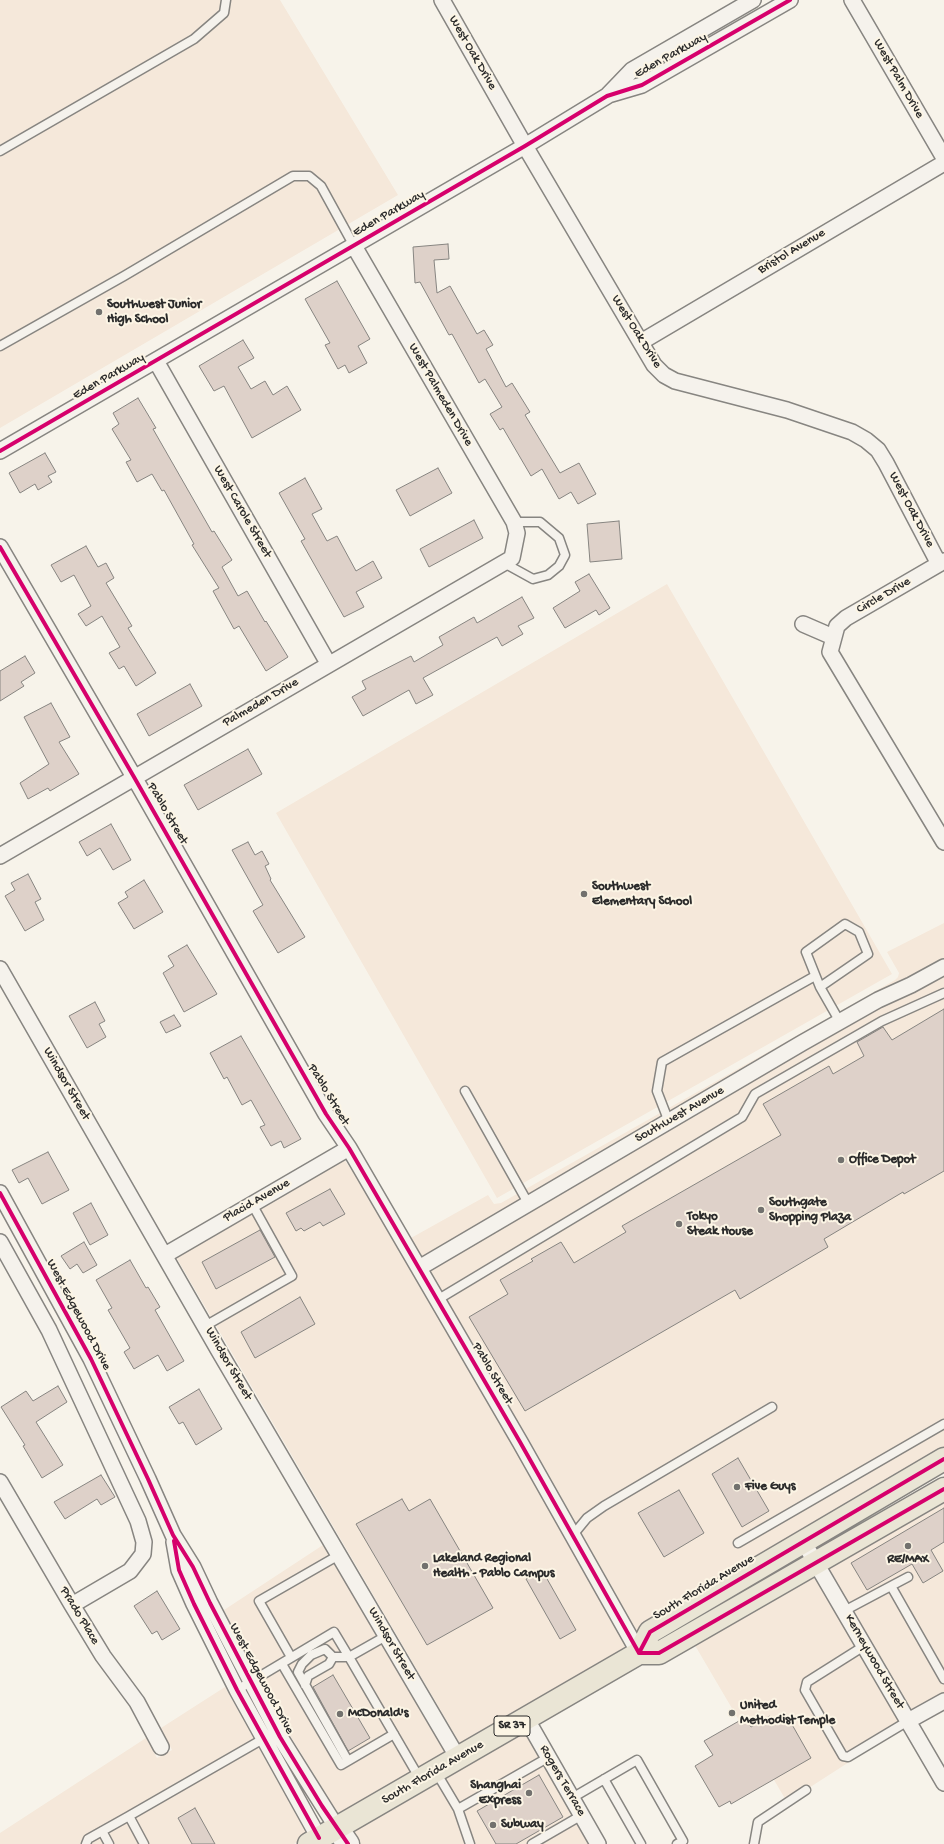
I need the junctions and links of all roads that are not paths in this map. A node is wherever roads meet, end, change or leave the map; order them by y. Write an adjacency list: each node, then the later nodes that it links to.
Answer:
1 (226, 0): 8 (lane)
2 (442, 0): 7 (street, West Oak Drive)
3 (753, 0): 6 (street, Eden Parkway)
4 (790, 0): 6 (street, Eden Parkway)
5 (852, 0): 9 (street, West Palm Drive)
6 (607, 96): 7 (street, Eden Parkway)
7 (525, 146): 11 (street, Eden Parkway); 12 (street, West Oak Drive)
8 (0, 151)
9 (944, 158)
10 (944, 163): 12 (street, Bristol Avenue)
11 (354, 246): 13 (lane); 14 (street, Eden Parkway); 16 (street, West Palmeden Drive)
12 (641, 342): 20 (street, West Oak Drive)
13 (0, 346)
14 (156, 361): 15 (street, Eden Parkway); 23 (street, West Carole Street)
15 (0, 451)
16 (514, 522): 17 (street, West Palmeden Drive); 19 (lane)
17 (515, 546): 19 (street, Palmeden Drive)
18 (0, 547): 24 (street, Pablo Street)
19 (504, 563): 23 (street, Palmeden Drive)
20 (941, 563): 22 (street, Circle Drive)
21 (803, 624): 22 (street)
22 (833, 637): 25 (street)
23 (328, 664): 24 (street, Palmeden Drive)
24 (134, 777): 26 (street, Palmeden Drive); 35 (street, Pablo Street)
25 (944, 842)
26 (0, 856)
27 (944, 967): 32 (street, Southwest Avenue)
28 (0, 969): 40 (street, Windsor Street)
29 (815, 976): 30 (lane); 30 (lane); 34 (lane)
30 (820, 987): 32 (lane)
31 (944, 993): 42 (lane)
32 (840, 1022): 34 (street, Southwest Avenue)
33 (466, 1091): 37 (lane)
34 (669, 1122): 37 (street, Southwest Avenue)
35 (349, 1148): 38 (street, Placid Avenue); 41 (street, Pablo Street)
36 (0, 1193): 50 (street, West Edgewood Drive)
37 (528, 1203): 41 (street, Southwest Avenue)
38 (252, 1204): 40 (street, Placid Avenue); 43 (lane)
39 (0, 1242): 57 (street)
40 (165, 1255): 43 (street, Windsor Street)
41 (419, 1268): 42 (street, Pablo Street)
42 (437, 1300): 49 (street, Pablo Street)
43 (205, 1326): 53 (street, Windsor Street)
44 (772, 1407): 49 (lane)
45 (944, 1424): 52 (lane)
46 (944, 1459): 51 (main road, South Florida Avenue)
47 (0, 1482): 57 (street, Prado Place)
48 (944, 1489): 54 (main road, South Florida Avenue / SR 37)
49 (573, 1534): 61 (street, Pablo Street)
50 (173, 1536): 67 (street, West Edgewood Drive); 69 (street, West Edgewood Drive)
51 (803, 1541): 54 (street, Kerneywood Street); 61 (main road, South Florida Avenue)
52 (738, 1543)
53 (339, 1555): 59 (street, Windsor Street); 62 (lane)
54 (815, 1562): 58 (street, Kerneywood Street); 61 (main road, South Florida Avenue / SR 37)
55 (908, 1577): 56 (lane)
56 (891, 1586): 58 (lane); 66 (lane)
57 (72, 1605): 75 (street, Prado Place)
58 (844, 1611): 60 (street, Kerneywood Street)
59 (386, 1636): 64 (lane); 77 (street, Windsor Street)
60 (864, 1646): 72 (street, Kerneywood Street); 72 (lane)
61 (639, 1653): 71 (main road, South Florida Avenue / SR 37)
62 (291, 1657): 64 (lane); 65 (lane)
63 (333, 1657): 64 (lane); 68 (lane); 68 (lane)
64 (349, 1657): 73 (lane)
65 (282, 1664): 67 (lane); 78 (lane)
66 (944, 1680)
67 (251, 1681): 69 (lane); 88 (street, West Edgewood Drive)
68 (305, 1685): 78 (lane)
69 (237, 1690): 74 (street, West Edgewood Drive)
70 (944, 1701): 72 (street)
71 (526, 1718): 76 (street, Rogers Terrace); 77 (main road, South Florida Avenue / SR 37)
72 (908, 1721): 81 (street, Kerneywood Street)
73 (394, 1734): 78 (lane); 79 (lane)
74 (263, 1739): 86 (lane); 88 (street, West Edgewood Drive)
75 (161, 1747)
76 (548, 1757): 83 (street, Rogers Terrace); 84 (lane)
77 (458, 1758): 79 (main road, South Florida Avenue / SR 37)
78 (348, 1761)
79 (428, 1775): 84 (lane); 88 (main road, South Florida Avenue / SR 37)
80 (604, 1780): 83 (lane); 89 (lane); 96 (lane)
81 (944, 1784)
82 (806, 1790): 97 (lane)
83 (572, 1798): 85 (street, Rogers Terrace)
84 (458, 1809): 93 (lane)
85 (582, 1815): 94 (lane); 95 (street, Rogers Terrace)
86 (128, 1816): 87 (lane); 92 (lane)
87 (102, 1832): 90 (lane); 91 (lane)
88 (327, 1840)
89 (682, 1843)
90 (86, 1844)
91 (109, 1844)
92 (144, 1844)
93 (470, 1844)
94 (532, 1844)
95 (598, 1844)
96 (642, 1844)
97 (754, 1844)

